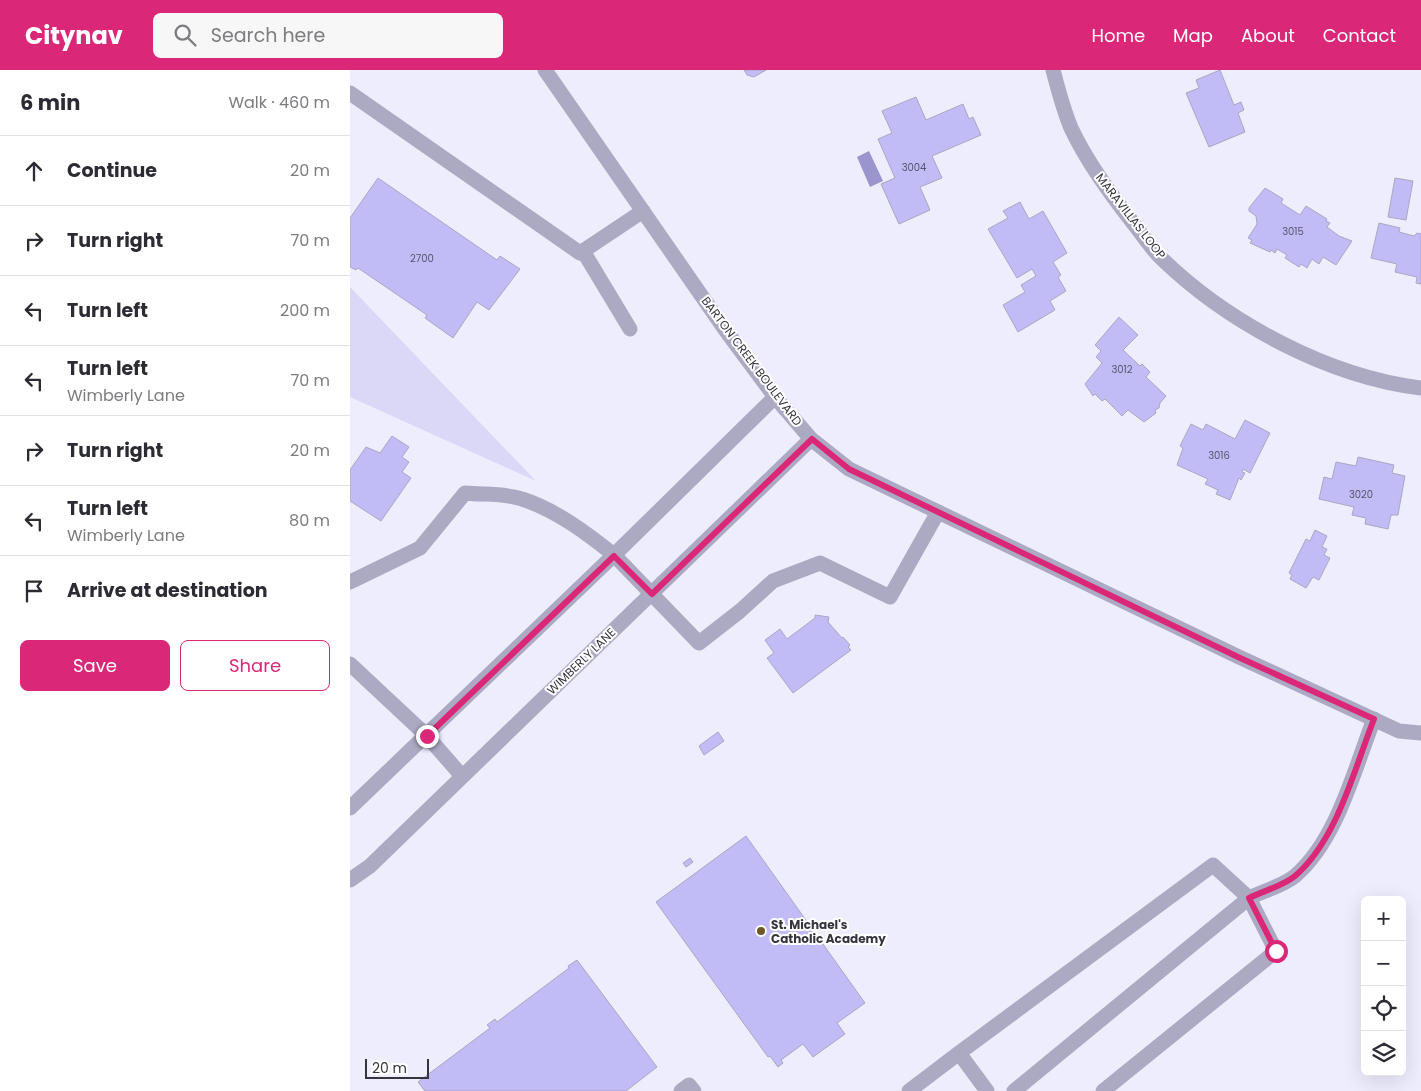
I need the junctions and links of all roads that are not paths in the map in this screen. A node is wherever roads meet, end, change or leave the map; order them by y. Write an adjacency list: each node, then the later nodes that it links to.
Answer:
1 (545, 70): 4 (street, BARTON CREEK BOULEVARD)
2 (1052, 70): 7 (street, MARAVILLAS LOOP)
3 (350, 93): 5 (street)
4 (644, 211): 5 (street); 8 (street, BARTON CREEK BOULEVARD)
5 (583, 251): 6 (street)
6 (630, 329)
7 (1421, 388)
8 (776, 396): 9 (street, BARTON CREEK BOULEVARD); 11 (street)
9 (812, 439): 10 (street, BARTON CREEK BOULEVARD); 13 (street, WIMBERLY LANE)
10 (938, 512): 13 (street); 15 (street, BARTON CREEK BOULEVARD)
11 (614, 556): 12 (street); 13 (street); 17 (street)
12 (350, 582)
13 (652, 594): 18 (street, WIMBERLY LANE)
14 (350, 664): 17 (street)
15 (1374, 719): 16 (street, BARTON CREEK BOULEVARD); 21 (street)
16 (1421, 733)
17 (427, 736): 18 (street); 19 (street)
18 (461, 775): 20 (street, WIMBERLY LANE)
19 (350, 808)
20 (350, 880)
21 (1249, 898): 22 (street); 27 (street); 28 (street)
22 (959, 1053): 25 (street); 26 (street)
23 (681, 1091): 24 (street)
24 (694, 1091)
25 (909, 1091)
26 (988, 1091)
27 (1014, 1091)
28 (1103, 1091)

